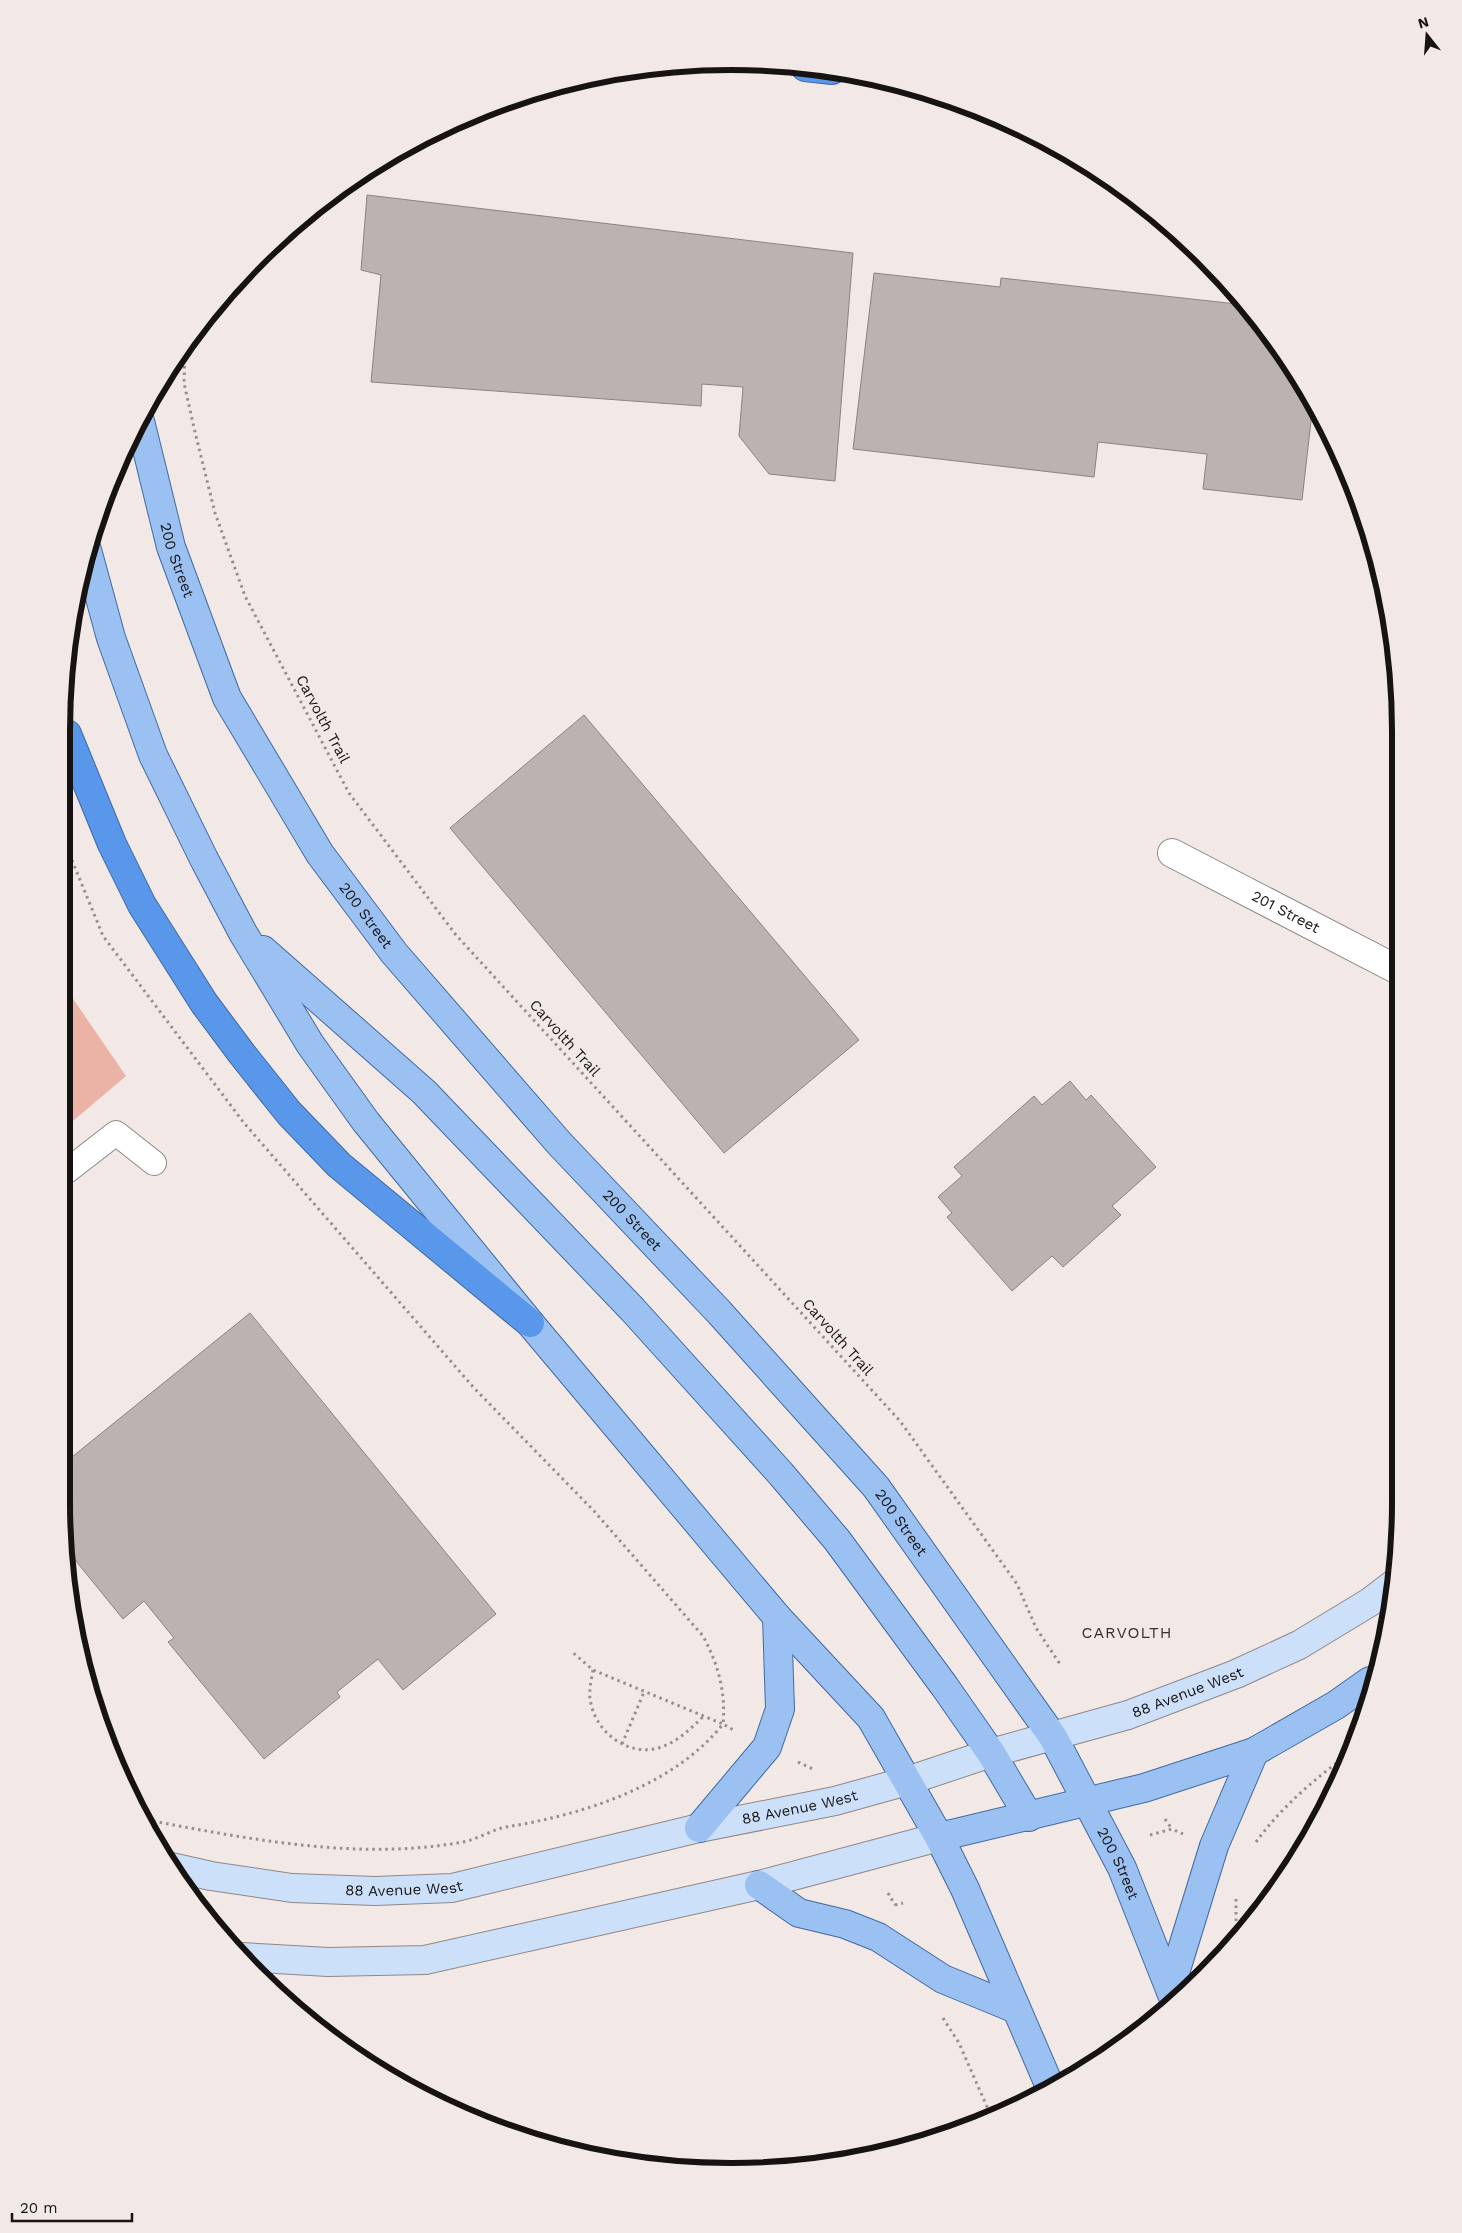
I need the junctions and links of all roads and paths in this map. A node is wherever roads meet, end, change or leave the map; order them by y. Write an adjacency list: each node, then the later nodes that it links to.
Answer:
1 (185, 359): 15 (path, Carvolth Trail)
2 (142, 431): 22 (main road, 200 Street)
3 (91, 566): 7 (main road)
4 (70, 741): 11 (highway)
5 (1172, 853): 8 (street, 201 Street)
6 (70, 855): 20 (path)
7 (243, 933): 11 (main road); 25 (main road)
8 (1392, 967)
9 (154, 1163): 10 (lane)
10 (70, 1169)
11 (530, 1323): 13 (main road)
12 (1386, 1590): 22 (main road, 88 Avenue West)
13 (777, 1617): 29 (main road); 34 (main road)
14 (571, 1651): 16 (path)
15 (1060, 1664)
16 (593, 1670): 18 (path); 23 (path)
17 (1366, 1684): 24 (main road)
18 (644, 1692): 19 (path); 23 (path)
19 (704, 1716): 20 (path); 23 (path)
20 (724, 1724): 21 (path); 33 (path)
21 (738, 1732)
22 (1053, 1737): 25 (main road, 88 Avenue West); 30 (main road, 200 Street)
23 (622, 1744)
24 (1254, 1752): 30 (main road); 47 (main road)
25 (991, 1753): 29 (main road, 88 Avenue West); 32 (main road)
26 (790, 1759): 28 (path)
27 (1339, 1762): 39 (path)
28 (817, 1775)
29 (907, 1781): 34 (main road, 88 Avenue West); 38 (main road)
30 (1088, 1804): 32 (main road); 47 (main road, 200 Street)
31 (1163, 1816): 35 (path)
32 (1029, 1817): 38 (main road)
33 (153, 1821)
34 (698, 1828): 40 (main road, 88 Avenue West)
35 (1172, 1830): 36 (path); 37 (path)
36 (1150, 1835)
37 (1186, 1836)
38 (939, 1837): 41 (main road); 48 (main road)
39 (1250, 1850)
40 (181, 1869)
41 (759, 1885): 46 (main road); 48 (main road)
42 (1236, 1897): 45 (path)
43 (903, 1903): 44 (path)
44 (895, 1905)
45 (1236, 1928)
46 (253, 1958)
47 (1172, 1993)
48 (1016, 2009): 50 (main road)
49 (940, 2015): 51 (path)
50 (1048, 2081)
51 (989, 2110)

